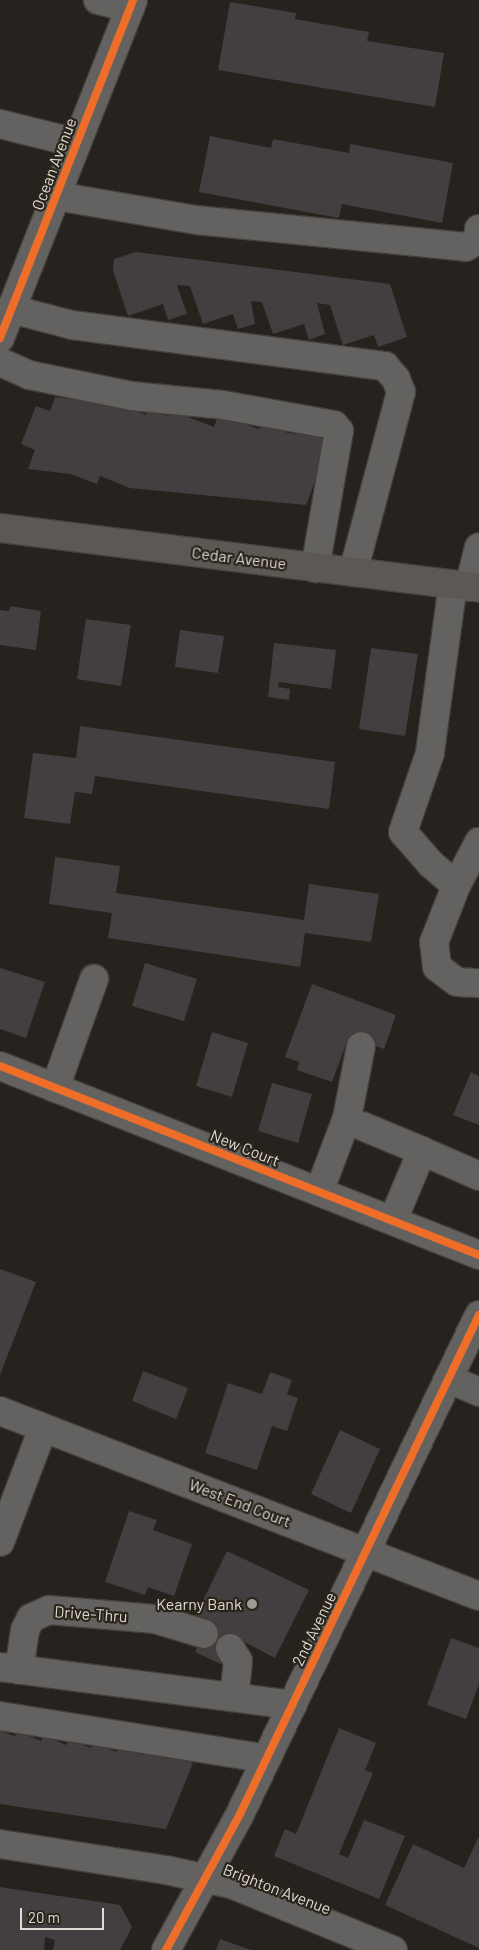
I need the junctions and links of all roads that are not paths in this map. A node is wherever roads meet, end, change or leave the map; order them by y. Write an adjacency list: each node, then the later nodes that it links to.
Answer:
1 (98, 0): 2 (street)
2 (132, 4): 4 (street, Ocean Avenue)
3 (0, 124): 4 (street)
4 (77, 143): 5 (street, Ocean Avenue)
5 (56, 196): 6 (street); 7 (street, Ocean Avenue)
6 (472, 238)
7 (11, 309): 8 (street, Ocean Avenue); 13 (street)
8 (0, 338)
9 (0, 362): 12 (street)
10 (0, 528): 12 (main road, Cedar Avenue)
11 (479, 547): 14 (street)
12 (316, 568): 13 (main road, Cedar Avenue)
13 (353, 572): 14 (main road, Cedar Avenue)
14 (467, 586): 16 (street)
15 (479, 842): 16 (street)
16 (456, 886): 18 (street)
17 (94, 980): 21 (street)
18 (479, 983)
19 (361, 1046): 25 (street)
20 (0, 1066): 21 (street, New Court)
21 (55, 1088): 25 (street, New Court)
22 (362, 1126): 23 (street)
23 (422, 1151): 24 (street); 26 (street)
24 (479, 1176)
25 (319, 1192): 26 (street, New Court)
26 (393, 1220): 27 (street, New Court)
27 (479, 1255)
28 (479, 1315): 29 (street, 2nd Avenue)
29 (449, 1379): 30 (street); 34 (street, 2nd Avenue)
30 (479, 1392)
31 (0, 1411): 32 (street, West End Court)
32 (43, 1428): 33 (street); 34 (street, West End Court)
33 (0, 1542)
34 (366, 1552): 35 (street, West End Court); 40 (street, 2nd Avenue)
35 (479, 1596)
36 (204, 1634): 38 (street, Drive-Thru)
37 (230, 1648): 39 (street)
38 (10, 1669): 39 (street)
39 (234, 1698): 40 (street)
40 (293, 1705): 42 (street, 2nd Avenue)
41 (0, 1716): 42 (street)
42 (267, 1759): 44 (street, 2nd Avenue)
43 (0, 1844): 44 (street, Brighton Avenue)
44 (204, 1877): 45 (street, 2nd Avenue); 46 (street, Brighton Avenue)
45 (166, 1950)
46 (393, 1950)

